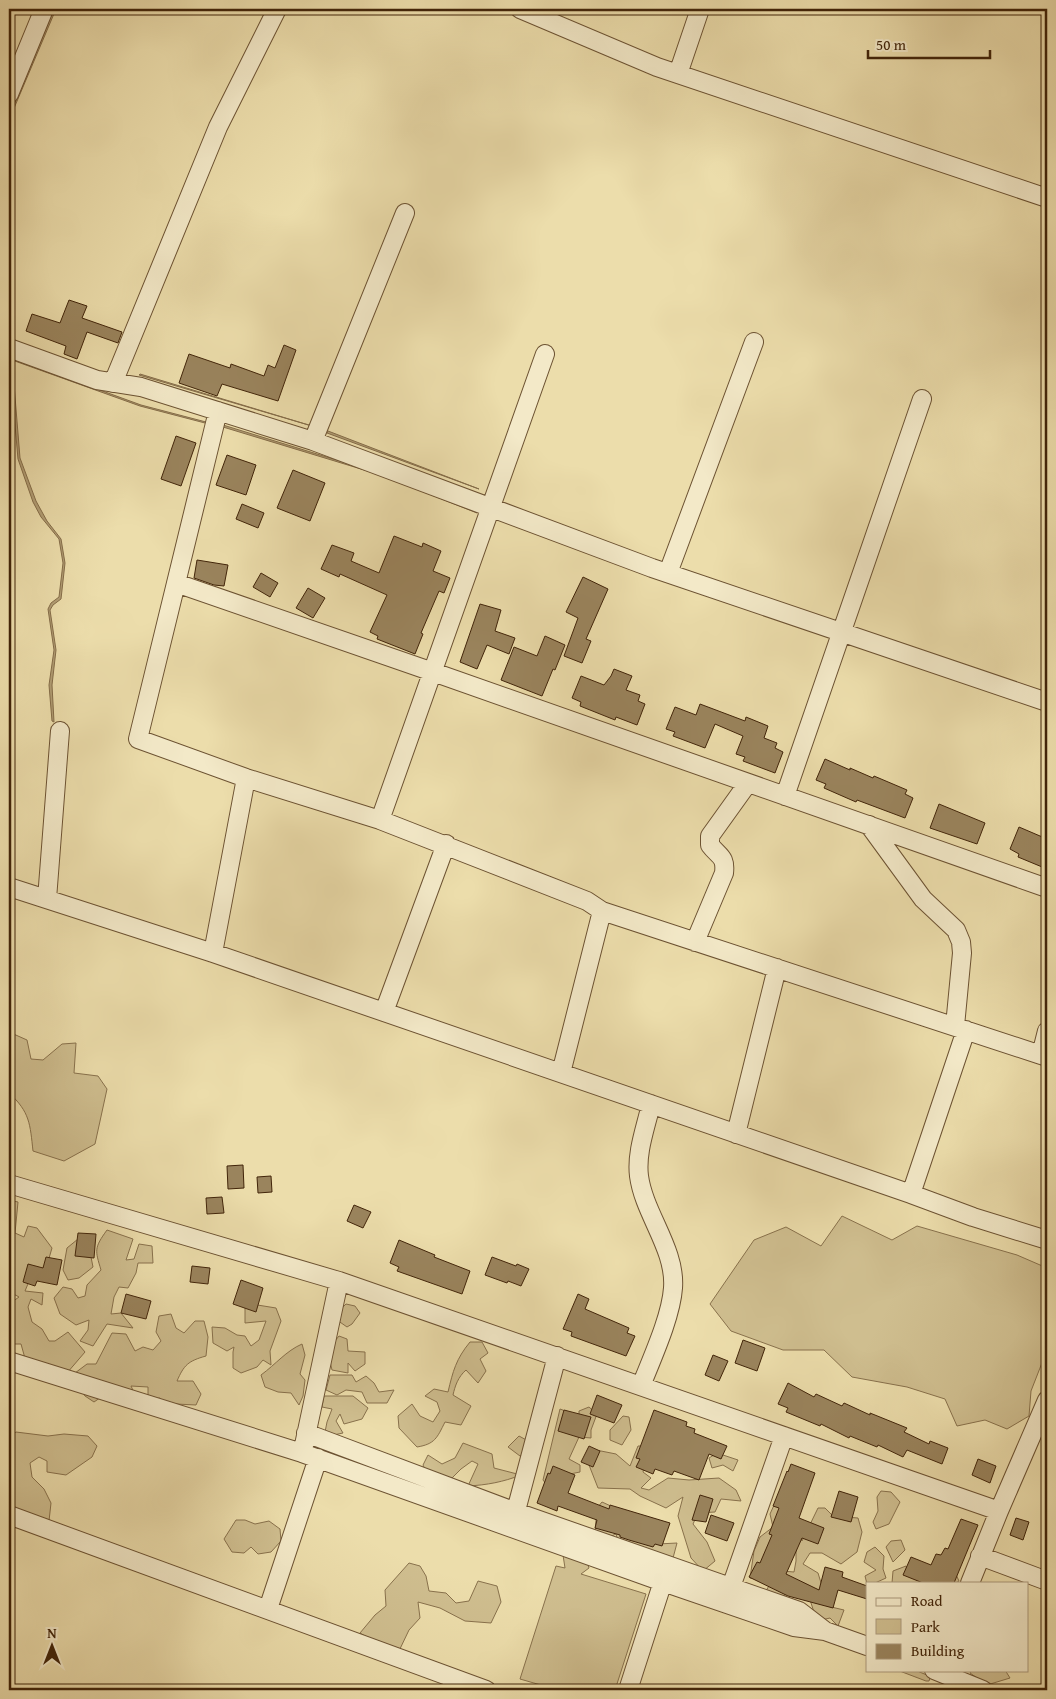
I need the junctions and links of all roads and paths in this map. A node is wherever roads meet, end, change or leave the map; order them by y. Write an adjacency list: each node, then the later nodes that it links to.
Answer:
1 (44, 9): 6 (street)
2 (277, 9): 12 (street)
3 (520, 9): 5 (street)
4 (700, 9): 5 (street)
5 (678, 74): 7 (street)
6 (9, 94)
7 (1047, 198)
8 (405, 213): 15 (street)
9 (754, 342): 17 (street)
10 (9, 348): 12 (street)
11 (545, 354): 16 (street)
12 (113, 383): 14 (street)
13 (922, 399): 19 (street)
14 (218, 411): 15 (street); 18 (street)
15 (313, 441): 16 (street)
16 (491, 506): 17 (street); 20 (street)
17 (668, 573): 19 (street)
18 (176, 583): 20 (street); 23 (street)
19 (840, 632): 21 (street); 25 (street)
20 (433, 672): 24 (street); 26 (street)
21 (1047, 702)
22 (60, 730): 31 (street)
23 (246, 778): 26 (street); 34 (street)
24 (748, 783): 25 (street); 33 (street)
25 (785, 796): 27 (street)
26 (380, 820): 28 (street)
27 (868, 825): 30 (street); 37 (street)
28 (446, 844): 32 (street); 36 (street)
29 (9, 887): 31 (street)
30 (1047, 888)
31 (47, 899): 34 (street)
32 (602, 911): 33 (street); 40 (street)
33 (695, 942): 35 (street)
34 (213, 954): 36 (street)
35 (777, 968): 37 (street); 42 (street)
36 (384, 1012): 40 (street)
37 (960, 1028): 39 (street); 44 (street)
38 (1047, 1031): 39 (street)
39 (1044, 1056)
40 (561, 1073): 41 (street)
41 (651, 1104): 42 (street); 49 (street)
42 (736, 1134): 44 (street)
43 (9, 1184): 46 (street)
44 (911, 1194): 45 (street)
45 (1047, 1240)
46 (339, 1281): 47 (street); 52 (street)
47 (557, 1356): 49 (street); 57 (street)
48 (9, 1361): 54 (street)
49 (641, 1386): 53 (street)
50 (1047, 1400): 51 (street)
51 (1043, 1420): 55 (street)
52 (306, 1433): 54 (street); 57 (street)
53 (784, 1436): 55 (street); 63 (street)
54 (310, 1455): 57 (street); 64 (street)
55 (999, 1511): 58 (street)
56 (9, 1514): 64 (street)
57 (514, 1520): 59 (street); 61 (street)
58 (980, 1556): 60 (street); 62 (street)
59 (668, 1565): 61 (street); 63 (street)
60 (1047, 1581)
61 (663, 1582): 65 (street); 69 (street)
62 (970, 1582)
63 (731, 1586): 65 (street)
64 (268, 1609): 68 (street)
65 (826, 1631): 66 (street)
66 (866, 1646)
67 (940, 1672): 70 (street)
68 (486, 1690)
69 (628, 1690)
70 (983, 1690)

